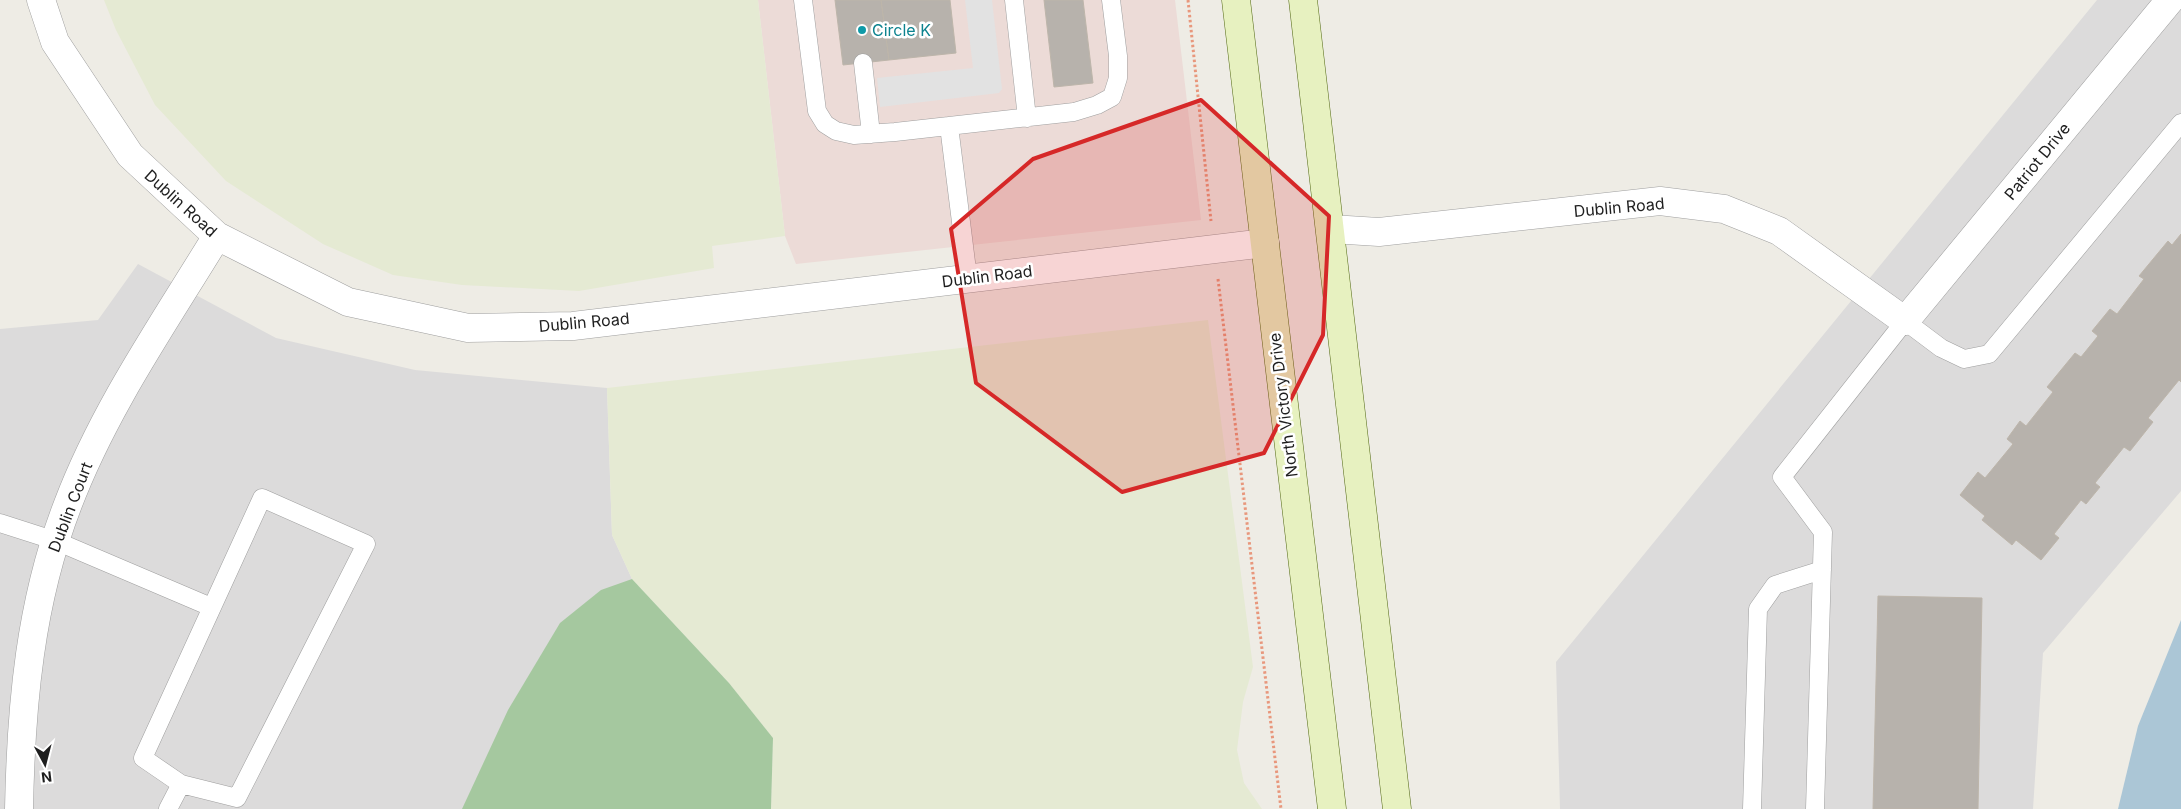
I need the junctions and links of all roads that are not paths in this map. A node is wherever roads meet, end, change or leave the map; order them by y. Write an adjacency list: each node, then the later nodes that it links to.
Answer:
1 (41, 0): 14 (street, Dublin Road)
2 (803, 0): 12 (lane)
3 (1014, 0): 9 (lane)
4 (1111, 0): 9 (lane)
5 (1236, 0): 15 (main road, North Victory Drive)
6 (1304, 0): 13 (main road)
7 (2170, 0): 17 (street, Patriot Drive)
8 (863, 63): 12 (lane)
9 (1028, 118): 11 (lane)
10 (2181, 123): 17 (lane)
11 (949, 126): 12 (lane); 16 (lane)
12 (871, 134)
13 (1331, 229): 17 (street, Dublin Road); 26 (main road)
14 (217, 236): 16 (street, Dublin Road); 19 (street, Dublin Court)
15 (1265, 243): 16 (street, Dublin Road); 25 (main road, North Victory Drive)
16 (968, 278)
17 (1905, 321): 20 (lane)
18 (0, 523): 19 (lane)
19 (56, 542): 21 (lane); 23 (street, Dublin Court)
20 (1822, 570): 27 (lane); 28 (lane)
21 (211, 607): 22 (lane); 22 (lane)
22 (181, 784): 24 (lane)
23 (19, 809)
24 (168, 809)
25 (1332, 809)
26 (1397, 809)
27 (1752, 809)
28 (1815, 809)

